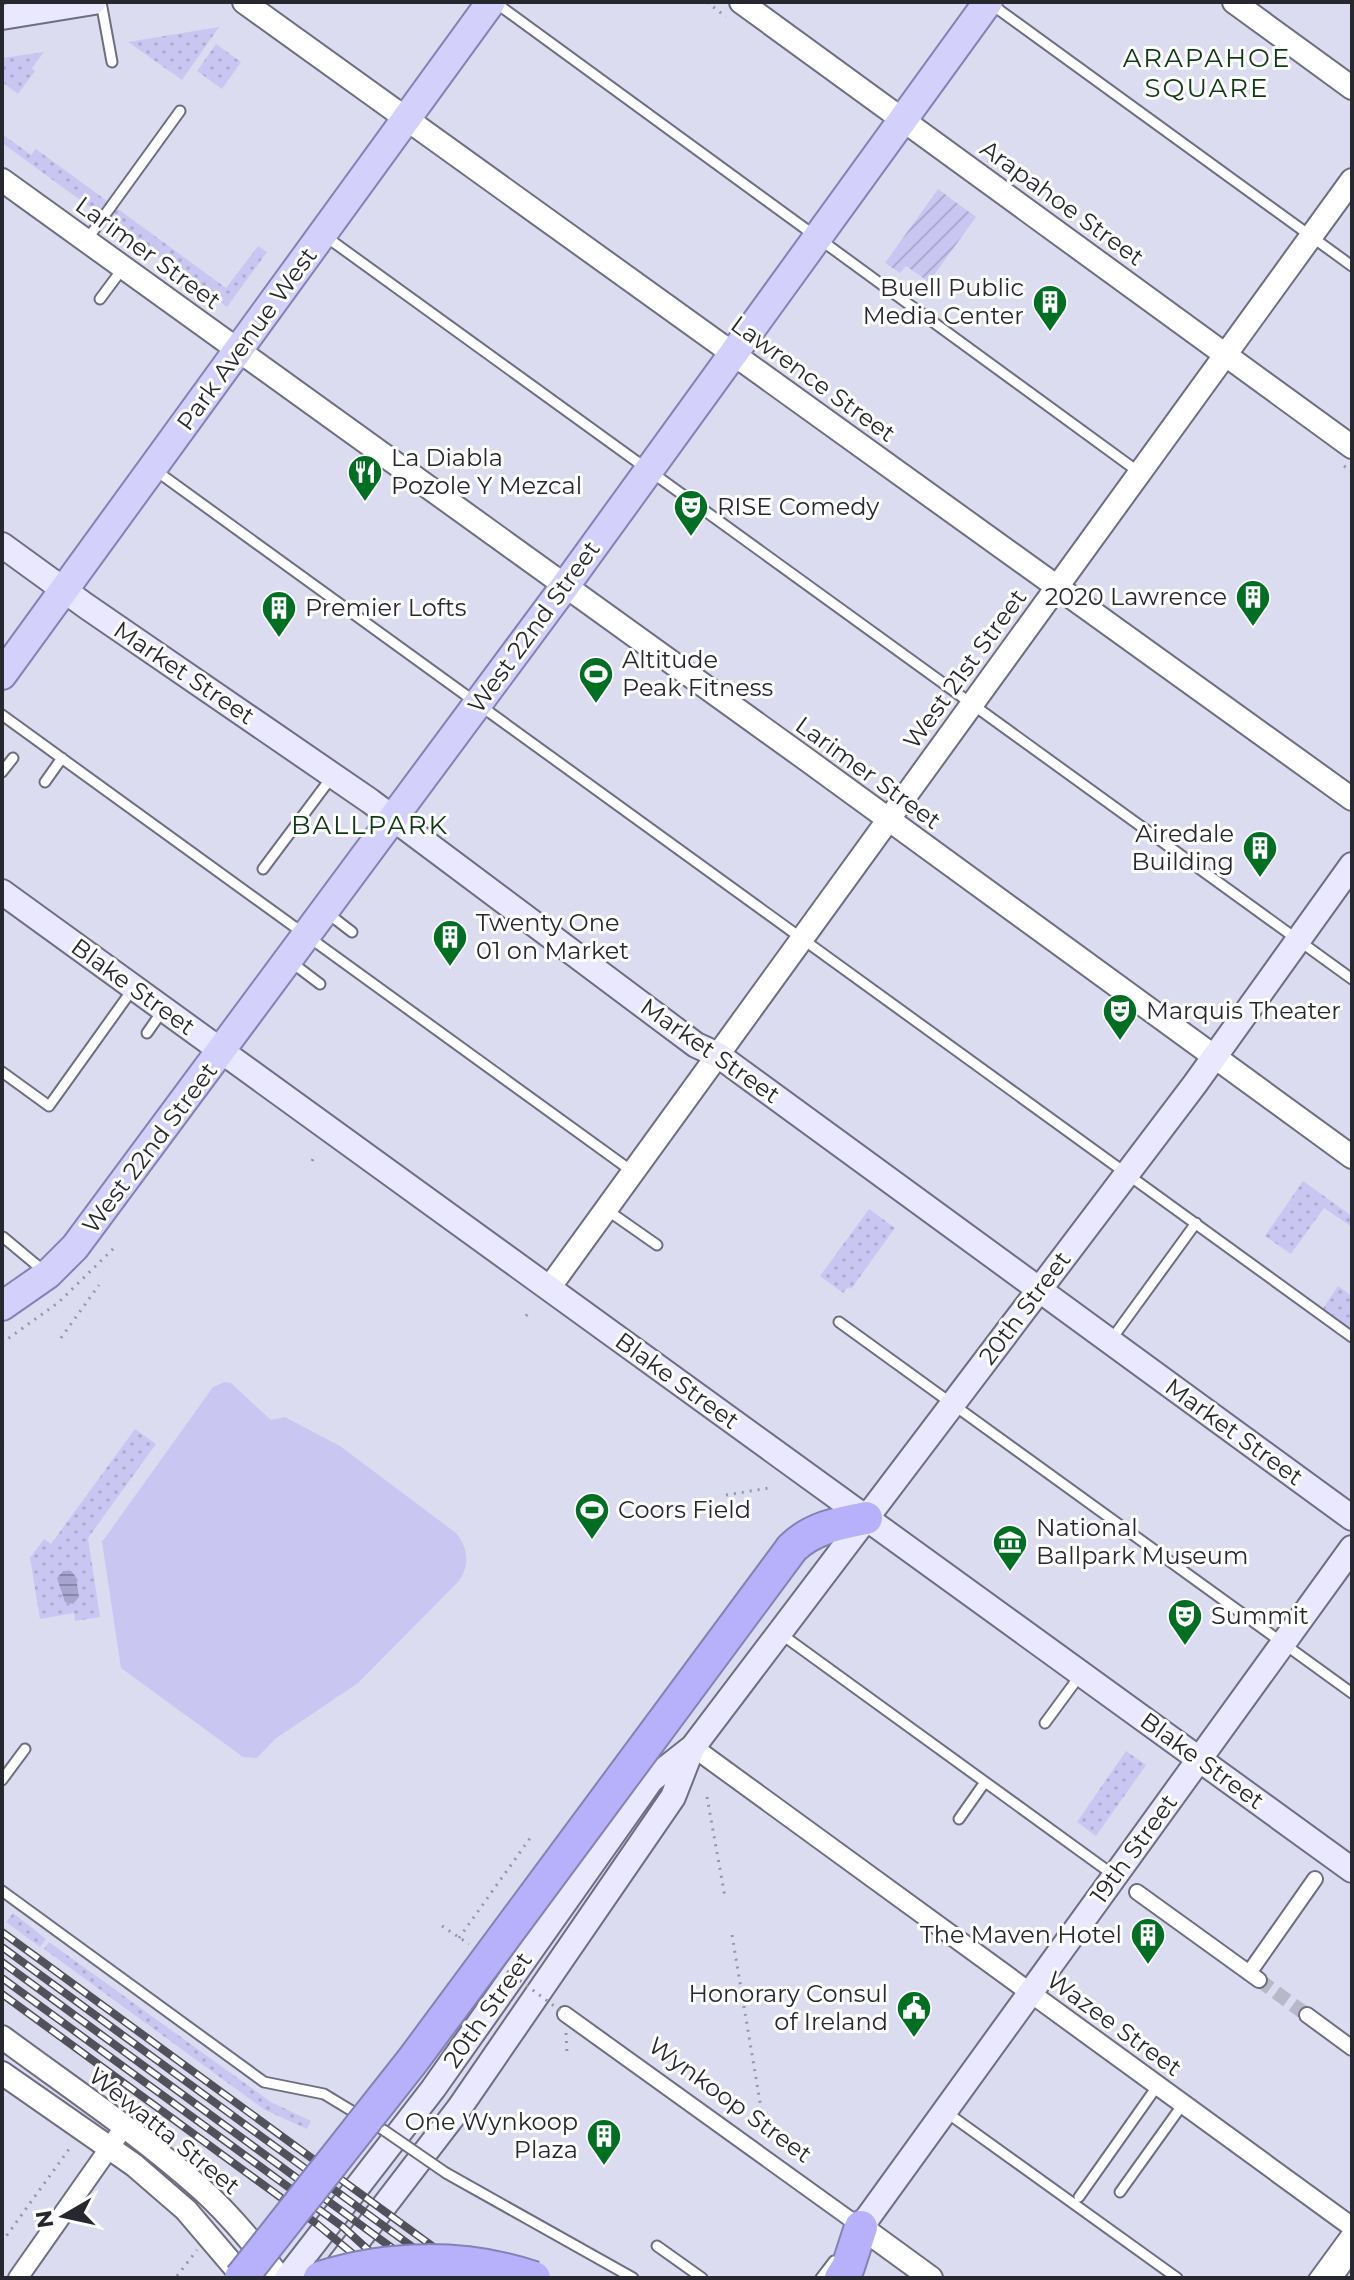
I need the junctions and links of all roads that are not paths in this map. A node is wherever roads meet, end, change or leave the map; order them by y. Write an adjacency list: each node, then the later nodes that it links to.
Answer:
1 (94, 2): 8 (main road)
2 (101, 2): 9 (lane)
3 (244, 2): 13 (street, Lawrence Street)
4 (492, 2): 13 (main road, Park Avenue West); 18 (lane)
5 (741, 2): 12 (street, Arapahoe Street)
6 (988, 2): 12 (main road, West 22nd Street); 17 (lane)
7 (1234, 2): 10 (street)
8 (2, 17)
9 (112, 62)
10 (1352, 88)
11 (180, 111): 19 (lane)
12 (902, 119): 18 (main road, West 22nd Street); 25 (street, Arapahoe Street)
13 (406, 120): 16 (main road, Park Avenue West); 24 (street, Lawrence Street)
14 (2, 180): 19 (street, Larimer Street)
15 (1352, 180): 17 (street, West 21st Street)
16 (323, 234): 23 (main road, Park Avenue West); 28 (lane)
17 (1311, 236): 20 (lane); 25 (street, West 21st Street)
18 (817, 237): 24 (main road, West 22nd Street); 29 (lane)
19 (86, 241): 21 (street, Larimer Street)
20 (1352, 266)
21 (123, 268): 22 (lane); 23 (street, Larimer Street)
22 (100, 299)
23 (238, 351): 27 (main road, Park Avenue West); 32 (street, Larimer Street)
24 (733, 353): 28 (main road, West 22nd Street); 31 (street, Lawrence Street)
25 (1225, 355): 26 (street, Arapahoe Street); 29 (street, West 21st Street)
26 (1352, 447)
27 (152, 468): 33 (main road, Park Avenue West); 35 (lane)
28 (649, 470): 32 (main road, West 22nd Street); 36 (lane)
29 (1140, 473): 31 (street, West 21st Street)
30 (2, 545): 33 (main road, Market Street)
31 (1058, 585): 36 (street, West 21st Street); 43 (street, Lawrence Street)
32 (565, 586): 35 (main road, West 22nd Street); 45 (street, Larimer Street)
33 (64, 590): 34 (main road, Park Avenue West); 41 (main road, Market Street)
34 (2, 675)
35 (478, 704): 44 (main road, West 22nd Street); 52 (lane)
36 (972, 704): 45 (street, West 21st Street); 53 (lane)
37 (2, 715): 39 (lane)
38 (13, 758): 40 (lane)
39 (62, 758): 42 (lane); 51 (lane)
40 (2, 772)
41 (333, 775): 44 (main road, Market Street); 47 (lane)
42 (45, 782)
43 (1352, 799)
44 (393, 819): 49 (main road, West 22nd Street); 61 (main road, Market Street)
45 (888, 819): 52 (street, West 21st Street); 62 (street, Larimer Street)
46 (1352, 865): 53 (main road, 20th Street)
47 (263, 869)
48 (2, 892): 57 (main road, Blake Street)
49 (325, 911): 50 (lane); 51 (main road, West 22nd Street)
50 (352, 932)
51 (307, 936): 54 (main road, West 22nd Street); 65 (lane)
52 (802, 938): 61 (street, West 21st Street); 66 (lane)
53 (1298, 940): 55 (lane); 62 (main road, 20th Street)
54 (289, 961): 56 (lane); 60 (main road, West 22nd Street)
55 (1352, 979)
56 (320, 984)
57 (134, 988): 58 (main road, Blake Street); 63 (lane)
58 (163, 1010): 59 (lane); 60 (main road, Blake Street)
59 (147, 1033)
60 (222, 1052): 71 (main road, West 22nd Street); 72 (main road, Blake Street)
61 (718, 1055): 65 (street, West 21st Street); 73 (main road, Market Street)
62 (1215, 1057): 64 (street, Larimer Street); 66 (main road, 20th Street)
63 (2, 1072)
64 (1352, 1157)
65 (633, 1172): 67 (street, West 21st Street)
66 (1127, 1173): 68 (lane); 73 (main road, 20th Street)
67 (606, 1209): 70 (lane); 72 (street, West 21st Street)
68 (1196, 1223): 76 (lane); 77 (lane)
69 (3, 1237): 71 (lane)
70 (657, 1245)
71 (40, 1268): 74 (main road)
72 (549, 1288): 79 (main road, Blake Street)
73 (1039, 1289): 77 (main road, Market Street); 78 (main road, 20th Street)
74 (2, 1306)
75 (839, 1322): 78 (lane)
76 (1352, 1337)
77 (1110, 1341): 80 (main road, Market Street)
78 (953, 1404): 79 (main road, 20th Street); 83 (lane)
79 (866, 1518): 82 (main road, 20th Street); 84 (main road, Blake Street); 115 (highway, bridge)
80 (1352, 1518)
81 (1352, 1548): 83 (main road, 19th Street)
82 (780, 1633): 87 (main road, 20th Street); 91 (lane)
83 (1283, 1643): 85 (lane); 89 (main road, 19th Street)
84 (1081, 1674): 86 (lane); 89 (main road, Blake Street)
85 (1352, 1693)
86 (1045, 1723)
87 (693, 1747): 98 (street, Wazee Street); 118 (main road, 20th Street); 120 (main road, 20th Street)
88 (25, 1749): 90 (lane)
89 (1200, 1759): 93 (main road, Blake Street); 94 (main road, 19th Street)
90 (2, 1780)
91 (985, 1782): 92 (lane); 94 (lane)
92 (959, 1819)
93 (1352, 1870)
94 (1115, 1876): 98 (main road, 19th Street)
95 (1315, 1879): 97 (street)
96 (2, 1891): 122 (lane, bridge)
97 (1137, 1892)
98 (1030, 1992): 104 (street, Wazee Street); 106 (main road, 19th Street)
99 (565, 2014): 112 (street, Wynkoop Street)
100 (1307, 2015): 102 (street)
101 (2, 2037): 107 (street, Wewatta Street)
102 (1352, 2048)
103 (2, 2073): 108 (street, Wewatta Street)
104 (1158, 2085): 105 (street, Wazee Street); 110 (lane)
105 (1183, 2103): 109 (lane); 111 (street, Wazee Street)
106 (945, 2111): 112 (main road, 19th Street); 127 (lane)
107 (124, 2127): 108 (street); 117 (street, Wewatta Street)
108 (109, 2148): 115 (street, Wewatta Street); 116 (street)
109 (1120, 2192)
110 (1079, 2197)
111 (1352, 2226): 128 (lane)
112 (861, 2227): 124 (lane); 125 (highway); 126 (street, Wynkoop Street)
113 (657, 2246): 123 (lane)
114 (1352, 2247): 129 (street)
115 (239, 2273)
116 (18, 2278)
117 (280, 2278)
118 (287, 2278)
119 (320, 2278): 121 (highway, bridge)
120 (329, 2278)
121 (534, 2278)
122 (633, 2278)
123 (702, 2278)
124 (821, 2278)
125 (841, 2278)
126 (931, 2278)
127 (1177, 2278)
128 (1314, 2278)
129 (1330, 2278)

